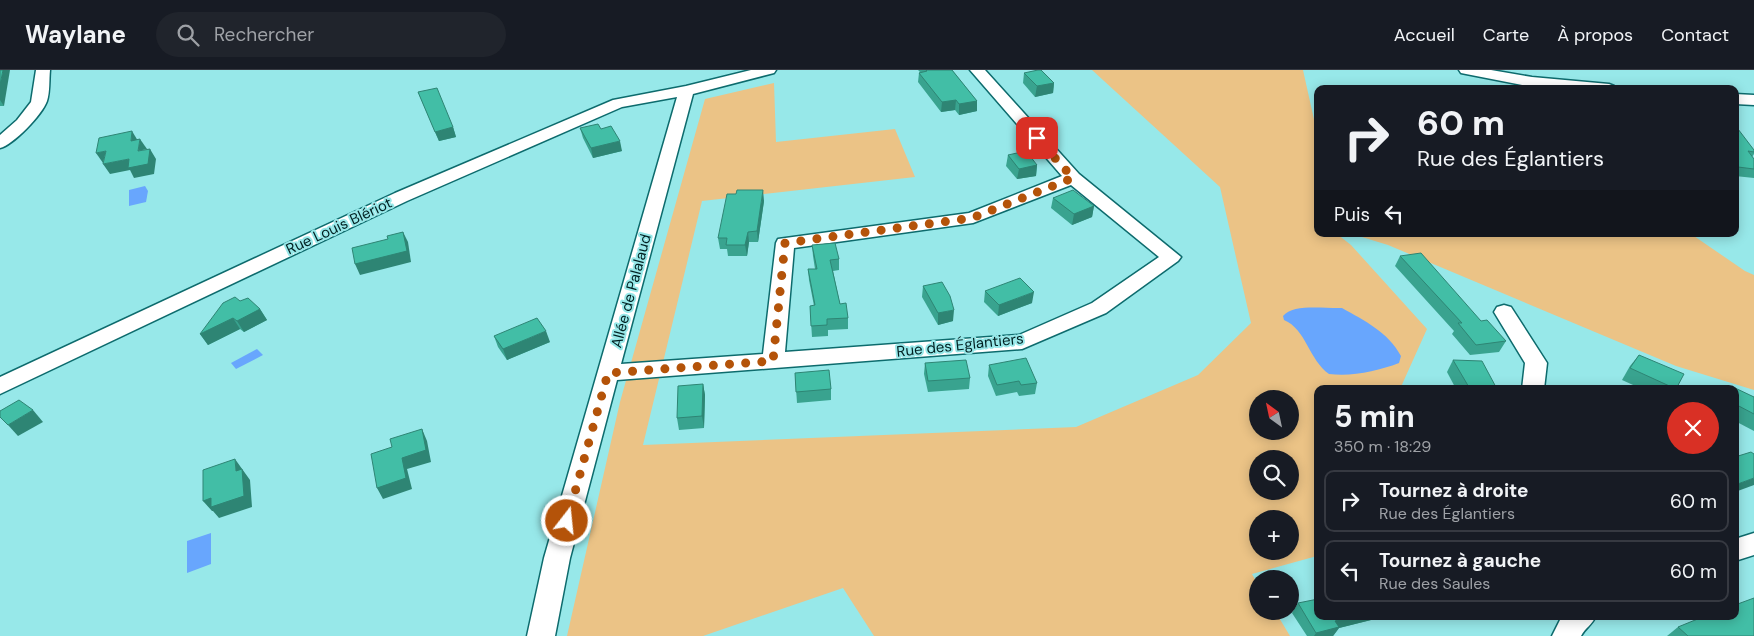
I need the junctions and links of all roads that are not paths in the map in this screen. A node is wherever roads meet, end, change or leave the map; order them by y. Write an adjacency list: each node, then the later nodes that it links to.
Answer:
1 (43, 70): 10 (street)
2 (769, 70): 6 (street, Rue Louis Blériot)
3 (976, 70): 12 (street, Rue des Églantiers)
4 (1466, 70): 5 (street)
5 (1565, 85)
6 (686, 91): 15 (street, Allée de Palalaud); 17 (street, Rue Louis Blériot)
7 (1739, 99): 8 (street)
8 (1754, 100)
9 (0, 120): 10 (street)
10 (23, 123): 11 (street)
11 (0, 143)
12 (1073, 178): 14 (street); 14 (street, Rue des Églantiers)
13 (1504, 312): 16 (street)
14 (773, 361): 15 (street, Rue des Églantiers)
15 (608, 373): 21 (street, Allée de Palalaud)
16 (1533, 385)
17 (0, 386)
18 (1754, 544): 19 (street)
19 (1739, 549)
20 (1575, 620): 22 (street)
21 (541, 636)
22 (1566, 636)

